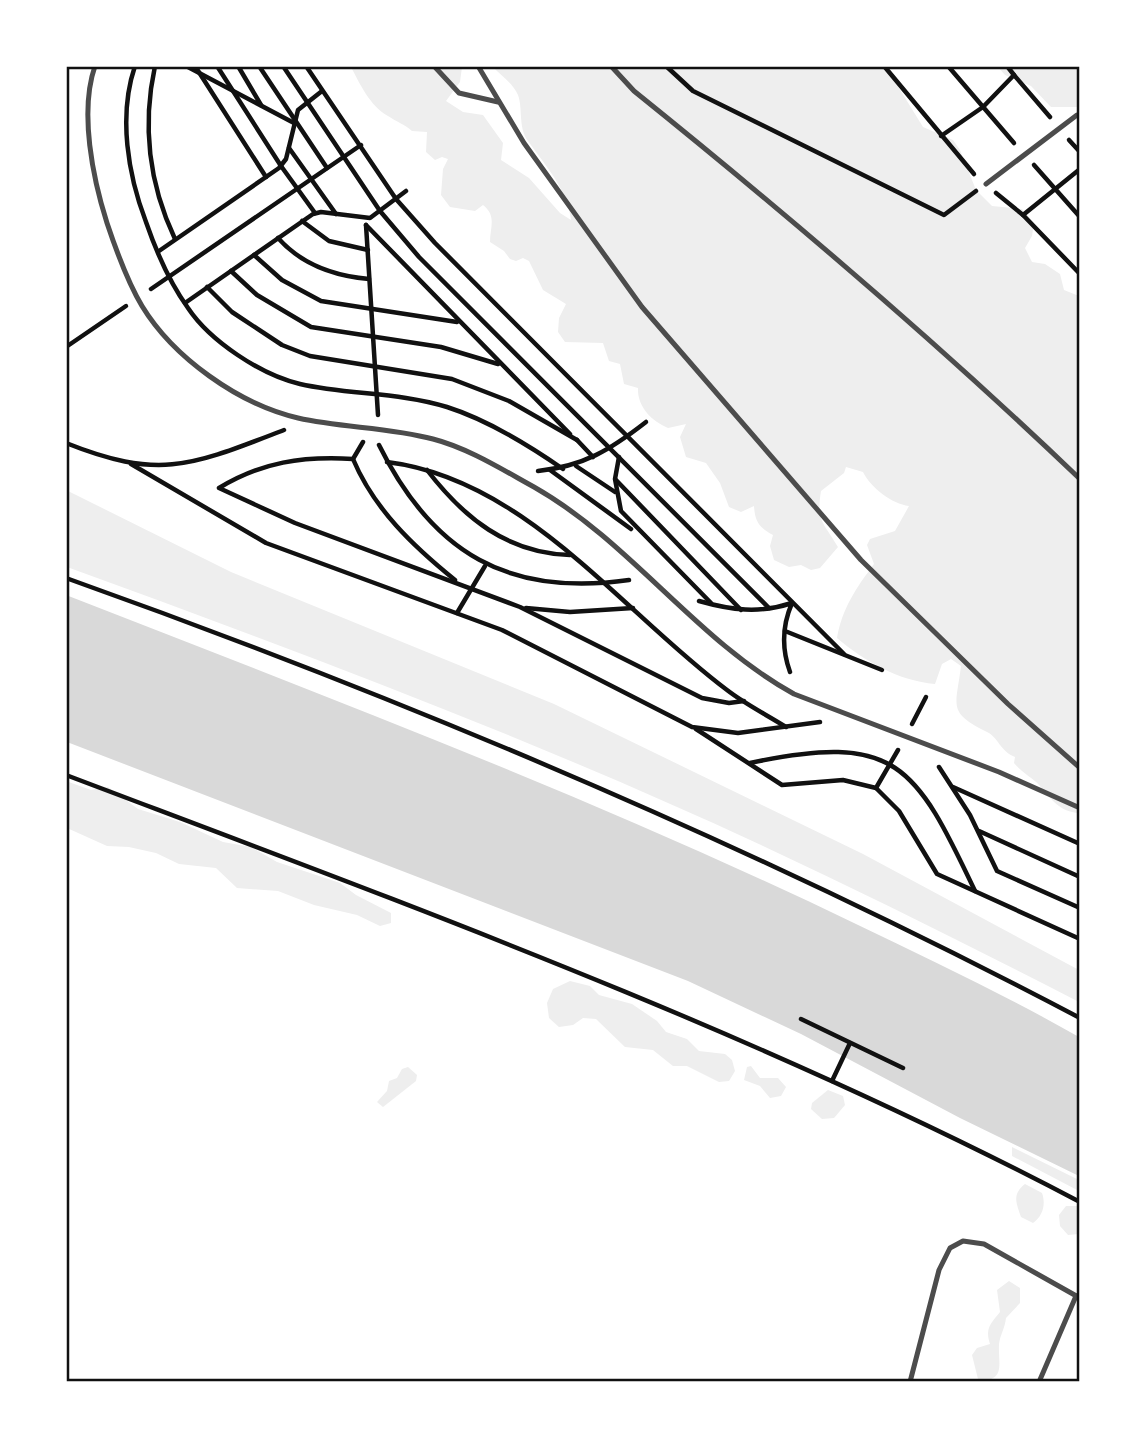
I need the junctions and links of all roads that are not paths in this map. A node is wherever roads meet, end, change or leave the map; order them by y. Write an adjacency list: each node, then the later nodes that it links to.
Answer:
1 (95, 66): 10 (lane)
2 (434, 66): 5 (lane)
3 (478, 66): 5 (lane)
4 (611, 66): 8 (lane)
5 (498, 102): 9 (lane)
6 (1080, 116): 7 (lane)
7 (986, 184)
8 (1080, 478)
9 (1080, 768)
10 (1080, 808)
11 (1078, 1297): 12 (lane); 13 (lane)
12 (910, 1381)
13 (1039, 1381)

